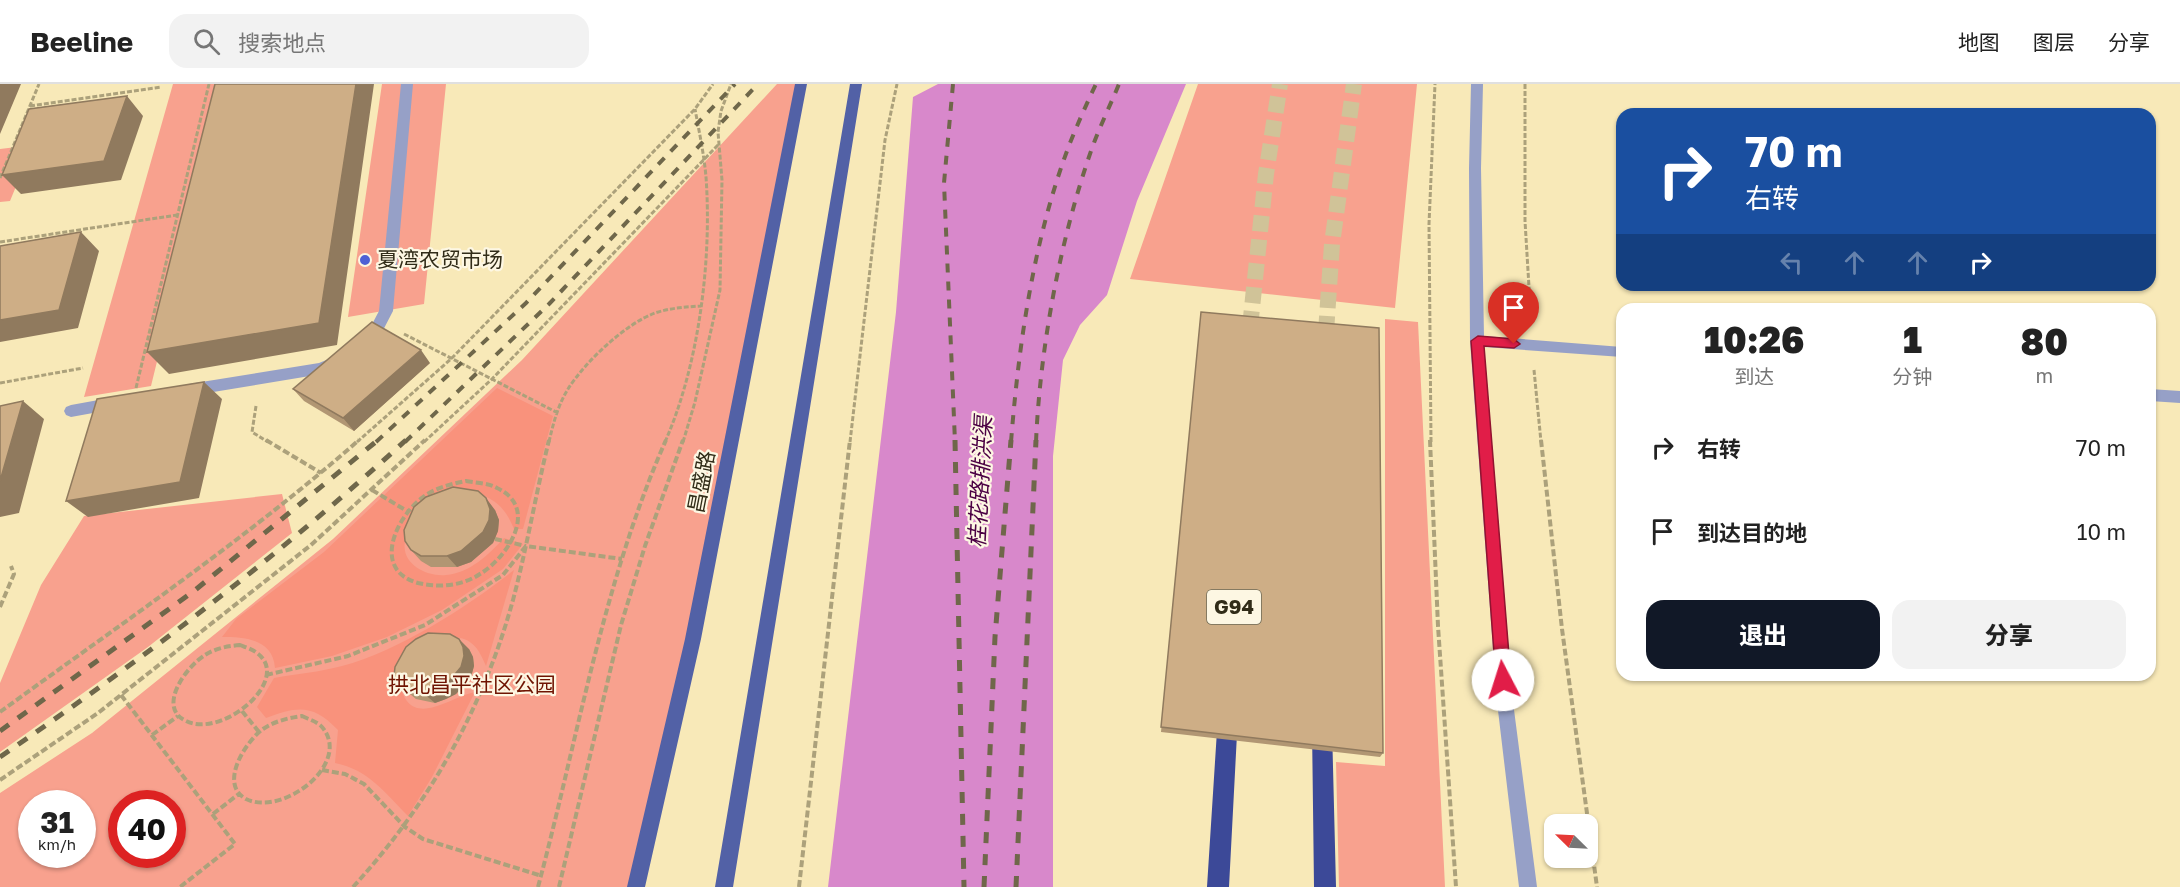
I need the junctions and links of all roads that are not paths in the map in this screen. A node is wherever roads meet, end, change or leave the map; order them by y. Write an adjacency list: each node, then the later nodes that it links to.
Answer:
1 (407, 84): 7 (street)
2 (801, 84): 14 (main road, 昌盛路)
3 (856, 84): 15 (main road)
4 (1477, 84): 5 (street)
5 (1478, 341): 6 (street); 18 (street)
6 (1616, 352)
7 (179, 392)
8 (2156, 395): 9 (street)
9 (2180, 397)
10 (133, 400): 11 (street)
11 (71, 411)
12 (1229, 696): 16 (highway)
13 (1322, 711): 17 (highway)
14 (636, 887)
15 (724, 887)
16 (1218, 887)
17 (1325, 887)
18 (1528, 887)

